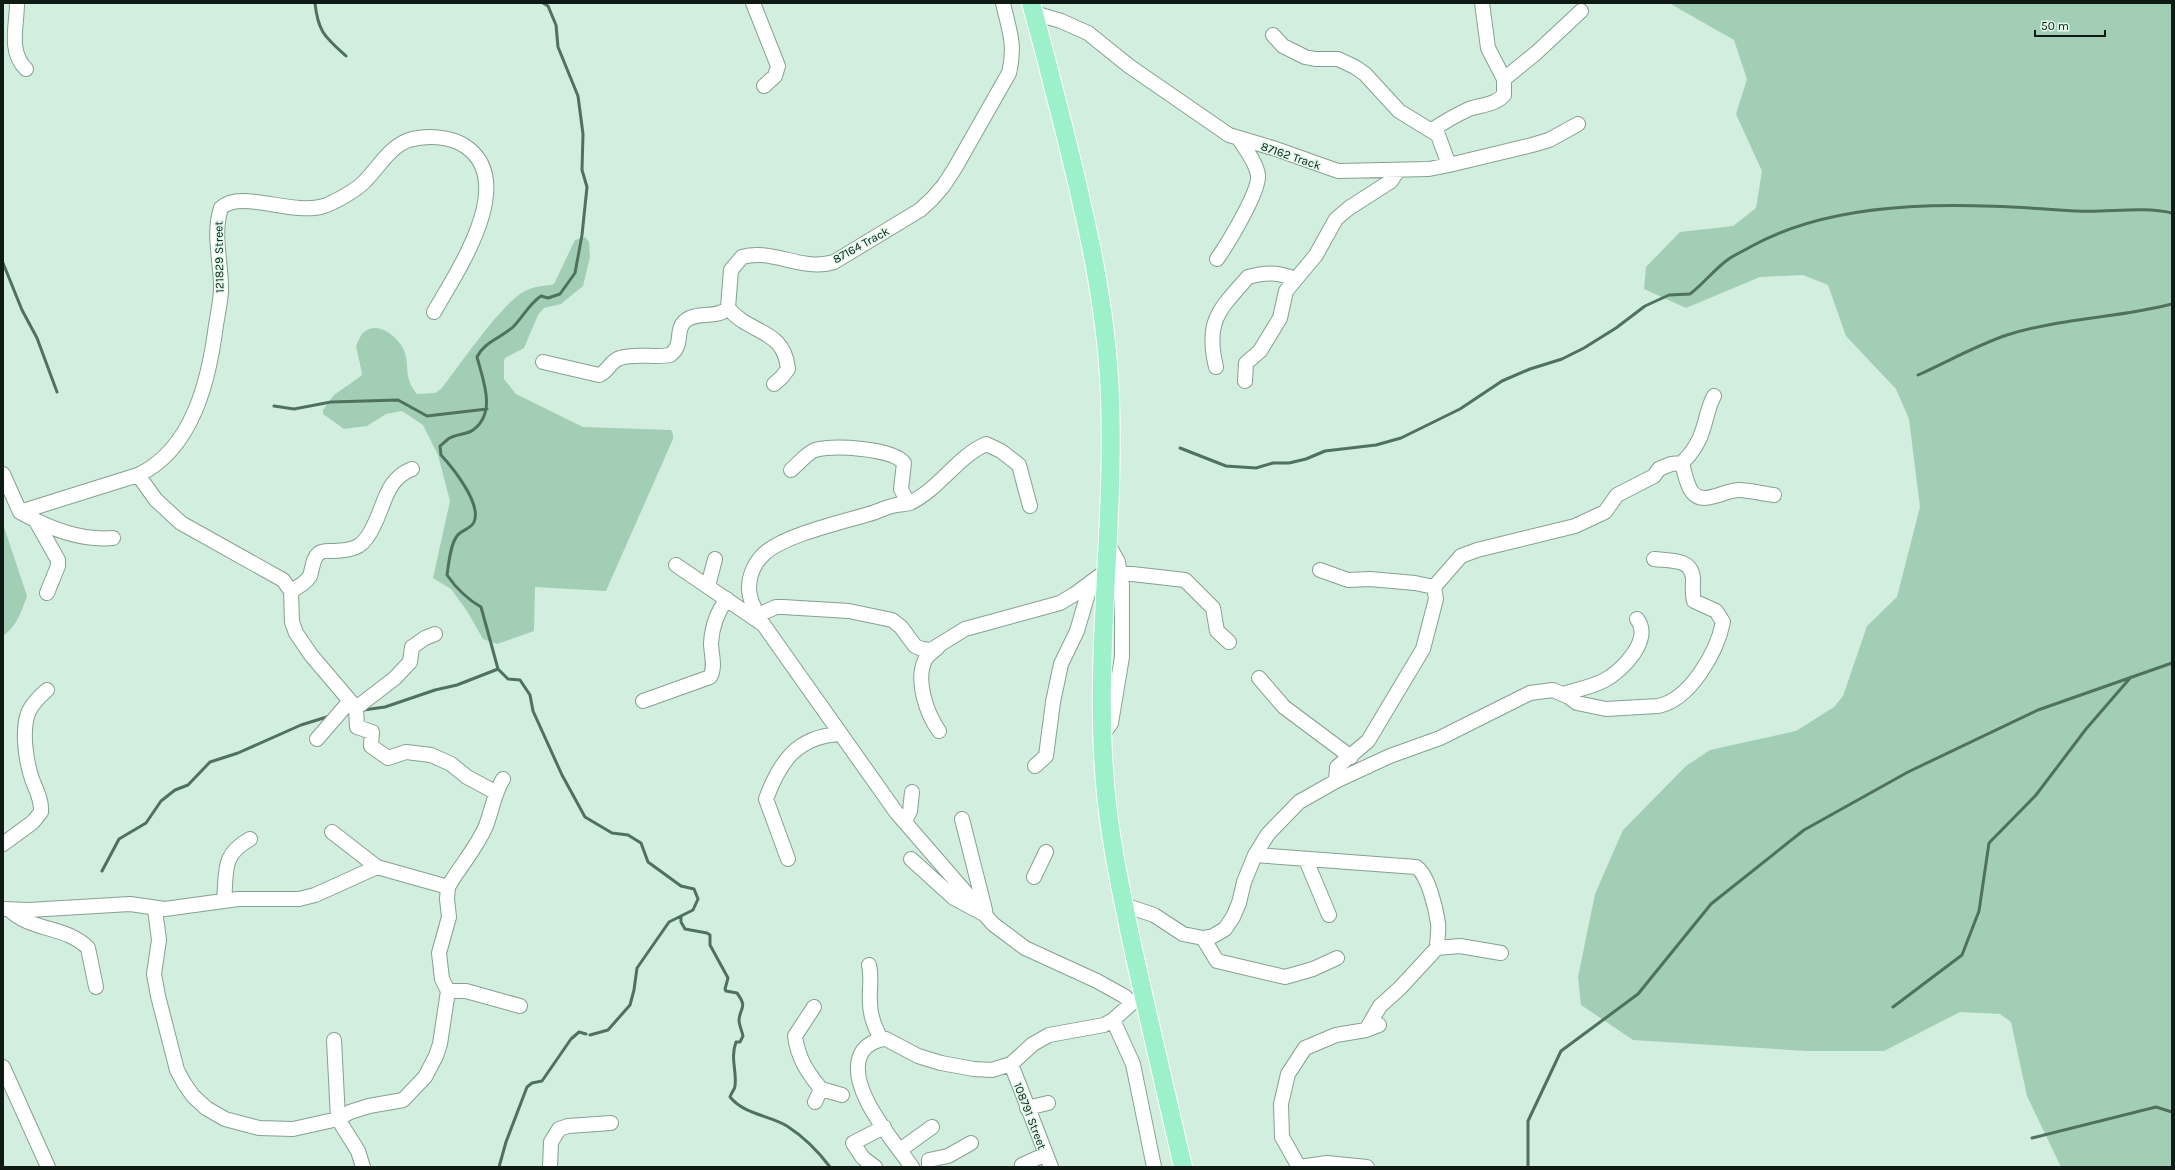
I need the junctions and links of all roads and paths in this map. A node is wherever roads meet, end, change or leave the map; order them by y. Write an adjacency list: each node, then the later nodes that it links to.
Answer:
1 (17, 3): 8 (street)
2 (753, 3): 10 (street)
3 (1002, 3): 18 (street, 87164 Track)
4 (1482, 3): 9 (street)
5 (1033, 8): 13 (street, 87162 Track); 40 (main road)
6 (1581, 11): 9 (street)
7 (1273, 35): 12 (street)
8 (26, 69)
9 (1504, 79): 12 (street)
10 (764, 86)
11 (1578, 124): 14 (street, 87162 Track)
12 (1432, 130): 14 (street)
13 (1239, 139): 15 (street, 87162 Track); 16 (street)
14 (1450, 165): 15 (street, 87162 Track)
15 (1398, 170): 17 (street)
16 (1217, 259)
17 (1295, 279): 21 (street); 22 (street)
18 (728, 308): 20 (street); 23 (street)
19 (434, 312): 29 (street, 121829 Street)
20 (543, 362)
21 (1216, 367)
22 (1245, 381)
23 (774, 384)
24 (1714, 396): 25 (street)
25 (1682, 463): 30 (street); 43 (street)
26 (412, 469): 44 (street)
27 (791, 470): 31 (street)
28 (3, 474): 33 (street)
29 (138, 475): 33 (street, 121829 Street); 44 (street)
30 (1774, 495)
31 (908, 503): 32 (street); 48 (street)
32 (1030, 506)
33 (20, 512): 34 (street)
34 (36, 521): 35 (street); 45 (street)
35 (113, 538)
36 (715, 559): 42 (street)
37 (1654, 559): 54 (street)
38 (676, 564): 42 (street)
39 (1320, 570): 43 (street)
40 (1113, 572): 41 (street); 50 (street); 80 (main road)
41 (1091, 583): 51 (street); 61 (street)
42 (708, 586): 46 (street)
43 (1434, 587): 60 (street)
44 (291, 591): 56 (street)
45 (47, 593)
46 (727, 599): 48 (street); 55 (street)
47 (1637, 619): 54 (street)
48 (761, 620): 51 (street); 58 (street)
49 (435, 634): 56 (street)
50 (1229, 642)
51 (940, 645): 57 (street)
52 (1259, 678): 60 (street)
53 (47, 690): 70 (street)
54 (1562, 694): 63 (street)
55 (643, 701)
56 (351, 709): 59 (street); 64 (street)
57 (939, 731)
58 (839, 734): 67 (street); 73 (street)
59 (317, 739)
60 (1351, 757): 63 (street)
61 (1035, 766)
62 (502, 779): 64 (street)
63 (1336, 781): 72 (street)
64 (495, 792): 78 (street)
65 (912, 792): 67 (street)
66 (962, 819): 83 (street)
67 (905, 821): 83 (street)
68 (332, 832): 76 (street)
69 (250, 838): 79 (street)
70 (3, 844)
71 (1046, 852): 77 (street)
72 (1255, 856): 75 (street); 85 (street)
73 (788, 859)
74 (911, 859): 83 (street)
75 (1306, 860): 84 (street); 86 (street)
76 (377, 867): 78 (street); 79 (street)
77 (1034, 877)
78 (448, 887): 91 (street)
79 (224, 900): 81 (street)
80 (1124, 904): 85 (street); 92 (main road)
81 (155, 909): 82 (street); 103 (street)
82 (7, 910): 90 (street)
83 (986, 914): 92 (street)
84 (1329, 915)
85 (1203, 938): 88 (street)
86 (1437, 948): 87 (street); 119 (street)
87 (1501, 953)
88 (1337, 958)
89 (869, 965): 96 (street)
90 (96, 987)
91 (448, 991): 93 (street); 103 (street)
92 (1137, 1000): 95 (street); 118 (main road)
93 (520, 1006)
94 (814, 1007): 100 (street)
95 (1113, 1020): 98 (street); 117 (street)
96 (881, 1039): 98 (street); 105 (street)
97 (334, 1040): 103 (street)
98 (1011, 1064): 102 (street, 108791 Street)
99 (3, 1067): 111 (street)
100 (842, 1095)
101 (1048, 1103): 102 (street)
102 (1027, 1108): 109 (street, 108791 Street)
103 (338, 1119): 112 (street)
104 (611, 1123): 113 (street)
105 (884, 1127): 108 (street); 114 (street)
106 (932, 1127): 108 (street)
107 (971, 1144): 116 (street)
108 (900, 1150): 115 (street)
109 (1048, 1161): 110 (street)
110 (1022, 1164)
111 (48, 1167)
112 (363, 1167)
113 (550, 1167)
114 (875, 1167)
115 (912, 1167)
116 (929, 1167)
117 (1154, 1167)
118 (1183, 1167)
119 (1299, 1167): 120 (street)
120 (1367, 1167)

